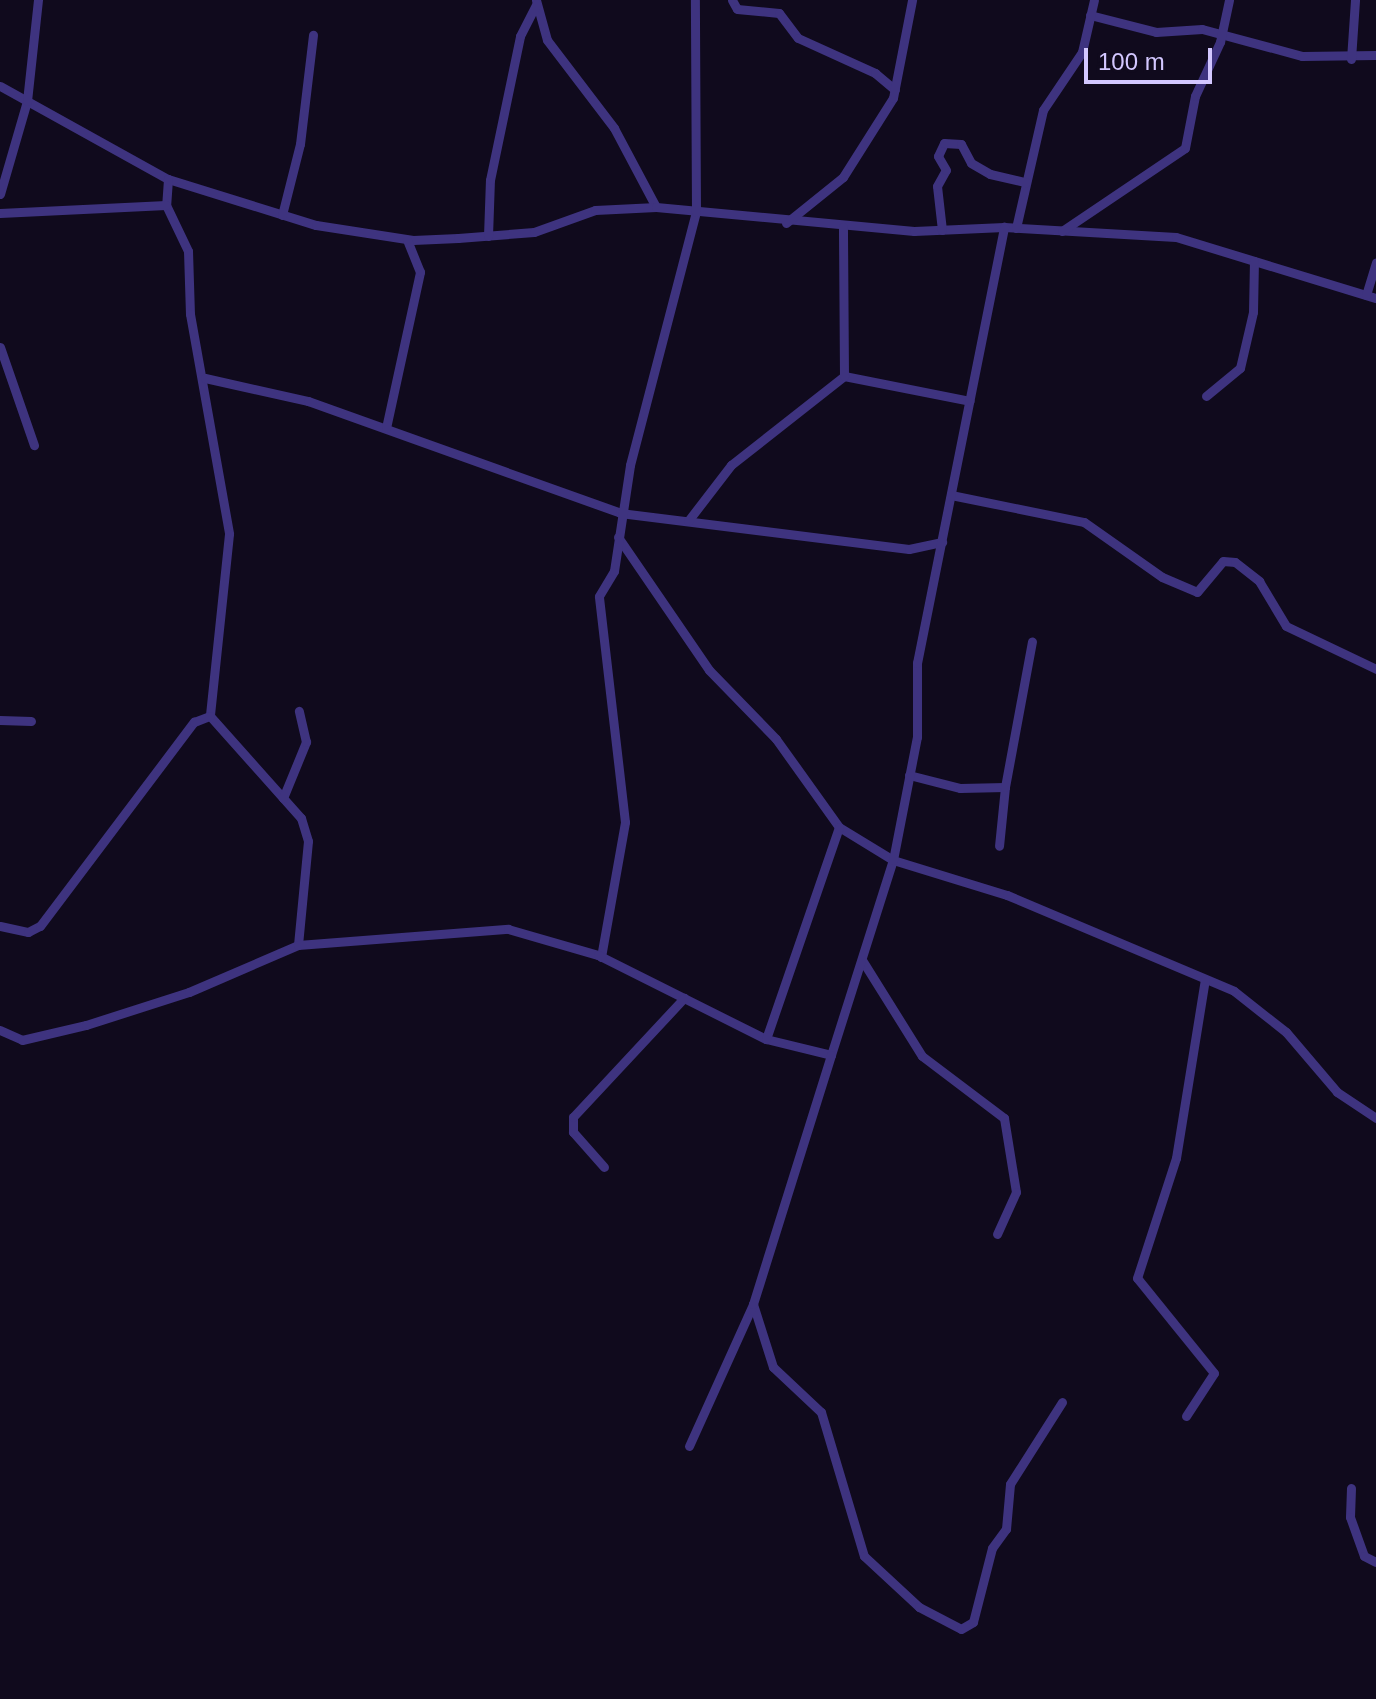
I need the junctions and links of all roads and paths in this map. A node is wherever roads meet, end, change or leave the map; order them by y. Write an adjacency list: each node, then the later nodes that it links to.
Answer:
1 (38, 0): 16 (street)
2 (695, 0): 22 (street)
3 (732, 0): 15 (street)
4 (912, 0): 15 (street)
5 (1094, 0): 9 (street)
6 (1229, 0): 11 (street)
7 (1355, 0): 13 (street)
8 (536, 2): 21 (street); 31 (street)
9 (1090, 15): 11 (street); 18 (street)
10 (313, 35): 24 (street)
11 (1221, 38): 13 (street); 30 (street)
12 (1376, 55): 13 (street)
13 (1351, 59)
14 (0, 86): 16 (street)
15 (895, 90): 25 (street)
16 (27, 101): 17 (street); 19 (street)
17 (168, 179): 20 (street); 24 (street)
18 (1026, 182): 28 (street); 29 (street)
19 (0, 194)
20 (166, 205): 23 (street); 38 (street)
21 (656, 207): 22 (street); 31 (street)
22 (696, 212): 25 (street); 44 (street)
23 (0, 213)
24 (282, 215): 32 (street)
25 (786, 223): 26 (street)
26 (843, 227): 29 (street); 37 (street)
27 (1004, 227): 28 (street); 29 (street); 40 (street)
28 (1016, 228): 30 (street)
29 (942, 230)
30 (1062, 231): 33 (street)
31 (488, 236): 32 (street)
32 (407, 239): 41 (street)
33 (1254, 261): 35 (street); 39 (street)
34 (1376, 262): 35 (street)
35 (1371, 296)
36 (0, 347): 42 (street)
37 (844, 376): 40 (street); 45 (street)
38 (205, 378): 41 (street); 51 (street)
39 (1206, 396)
40 (970, 401): 43 (street)
41 (386, 428): 44 (street)
42 (34, 445)
43 (951, 495): 47 (street); 49 (street)
44 (620, 513): 45 (street); 46 (street)
45 (688, 521): 47 (street)
46 (618, 537): 57 (street); 62 (street)
47 (942, 542): 54 (street)
48 (1032, 641): 55 (street)
49 (1376, 669)
50 (299, 711): 56 (street)
51 (210, 716): 56 (street); 60 (street)
52 (0, 720): 53 (street)
53 (31, 721)
54 (909, 775): 55 (street); 59 (street)
55 (1005, 787): 58 (street)
56 (283, 798): 61 (street)
57 (839, 827): 59 (street); 67 (street)
58 (999, 846)
59 (893, 860): 63 (street); 64 (street)
60 (0, 926)
61 (298, 945): 62 (street); 66 (street)
62 (601, 957): 65 (street)
63 (862, 960): 68 (street); 71 (street)
64 (1205, 979): 69 (street); 74 (street)
65 (684, 998): 67 (street); 70 (street)
66 (0, 1030)
67 (766, 1039): 68 (street)
68 (831, 1055): 72 (street)
69 (1376, 1118)
70 (604, 1167)
71 (997, 1234)
72 (753, 1304): 73 (street); 75 (street)
73 (1062, 1402)
74 (1186, 1416)
75 (689, 1446)
76 (1351, 1488): 77 (street)
77 (1376, 1562)

